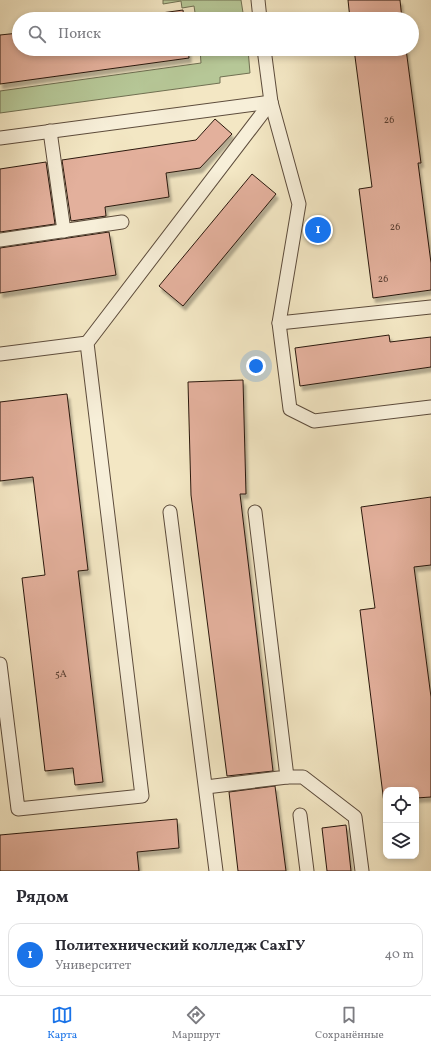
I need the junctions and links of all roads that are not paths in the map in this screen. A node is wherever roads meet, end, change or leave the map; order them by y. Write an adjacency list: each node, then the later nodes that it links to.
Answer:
1 (258, 0): 2 (lane)
2 (259, 12)
3 (265, 56): 4 (lane)
4 (271, 102): 5 (lane); 11 (lane); 12 (lane)
5 (50, 131): 6 (lane); 8 (lane)
6 (0, 138)
7 (122, 222): 8 (lane)
8 (64, 231): 9 (lane)
9 (0, 240)
10 (431, 307): 11 (lane)
11 (279, 323): 14 (lane)
12 (87, 342): 13 (lane); 17 (lane)
13 (0, 354)
14 (431, 407)
15 (170, 512): 19 (lane)
16 (255, 512): 18 (lane)
17 (0, 664)
18 (287, 777): 19 (lane); 23 (lane)
19 (206, 787): 21 (lane)
20 (300, 815): 22 (lane)
21 (216, 871)
22 (307, 871)
23 (362, 871)

